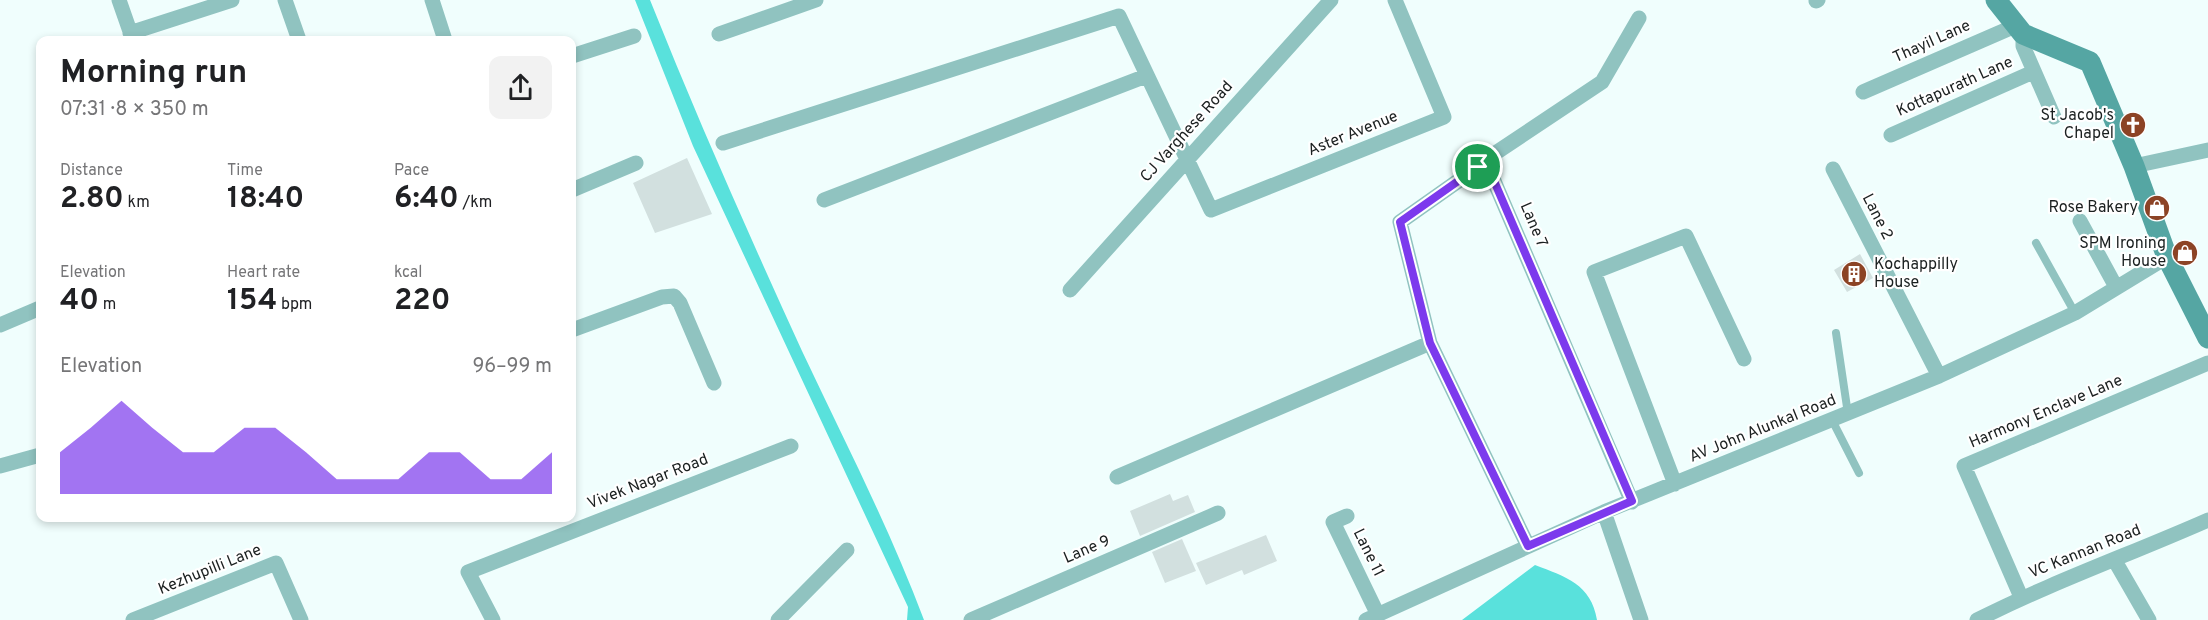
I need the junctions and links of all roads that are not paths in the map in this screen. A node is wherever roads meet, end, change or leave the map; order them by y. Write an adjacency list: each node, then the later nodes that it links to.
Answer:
1 (119, 0): 12 (street)
2 (232, 0): 13 (street)
3 (285, 0): 14 (street)
4 (432, 0): 15 (street)
5 (816, 0): 11 (street)
6 (1331, 0): 25 (street, CJ Varghese Road)
7 (1395, 0): 25 (street, Aster Avenue)
8 (1996, 0): 10 (street)
9 (1639, 18): 26 (street)
10 (2019, 30): 18 (street, Kottapurath Lane); 20 (street, Thayil Lane); 28 (street)
11 (719, 34)
12 (131, 36)
13 (134, 36)
14 (297, 36)
15 (444, 36)
16 (634, 36): 17 (street)
17 (576, 55)
18 (2033, 72): 21 (street, Kottapurath Lane); 22 (street, Kottapurath Lane)
19 (1146, 76): 23 (street); 25 (street); 31 (street)
20 (1863, 92)
21 (2054, 117)
22 (1891, 135)
23 (723, 143)
24 (2208, 150): 28 (street)
25 (1187, 158): 36 (street, CJ Varghese Road)
26 (1485, 160): 44 (street); 57 (street, Lane 7)
27 (636, 163): 30 (street)
28 (2134, 166): 34 (street)
29 (1833, 169): 47 (street, Lane 2)
30 (576, 188)
31 (824, 200)
32 (2080, 220): 35 (street)
33 (2036, 243): 38 (lane)
34 (2167, 257): 35 (street, AV John Alunkal Road); 43 (street)
35 (2116, 287): 38 (street, AV John Alunkal Road)
36 (1070, 290)
37 (36, 310): 40 (street)
38 (2075, 313): 47 (street, AV John Alunkal Road)
39 (1417, 314): 44 (street)
40 (0, 326)
41 (576, 329): 48 (street)
42 (1836, 333): 49 (lane)
43 (2208, 338)
44 (1430, 343): 55 (street); 62 (street)
45 (1744, 359): 56 (street)
46 (2208, 363): 65 (street, Harmony Enclave Lane)
47 (1939, 376): 49 (street, AV John Alunkal Road)
48 (714, 383)
49 (1848, 414): 50 (street, AV John Alunkal Road)
50 (1832, 420): 54 (lane); 56 (street, AV John Alunkal Road)
51 (791, 446): 69 (street, Vivek Nagar Road)
52 (36, 456): 53 (street)
53 (0, 466)
54 (1859, 473)
55 (1117, 477)
56 (1675, 484): 57 (street, AV John Alunkal Road)
57 (1632, 501): 58 (street, AV John Alunkal Road)
58 (1605, 512): 62 (street, AV John Alunkal Road); 72 (street)
59 (1218, 513): 71 (street, Lane 9)
60 (1347, 516): 66 (street, Lane 11)
61 (2208, 520): 64 (street, VC Kannan Road)
62 (1528, 546): 66 (street, AV John Alunkal Road)
63 (847, 550): 70 (street)
64 (2115, 561): 65 (street, VC Kannan Road); 74 (street)
65 (2021, 597): 73 (street, VC Kannan Road)
66 (1372, 617)
67 (133, 620): 68 (street, Kezhupilli Lane)
68 (301, 620)
69 (493, 620)
70 (778, 620)
71 (971, 620)
72 (1641, 620)
73 (1977, 620)
74 (2149, 620)

